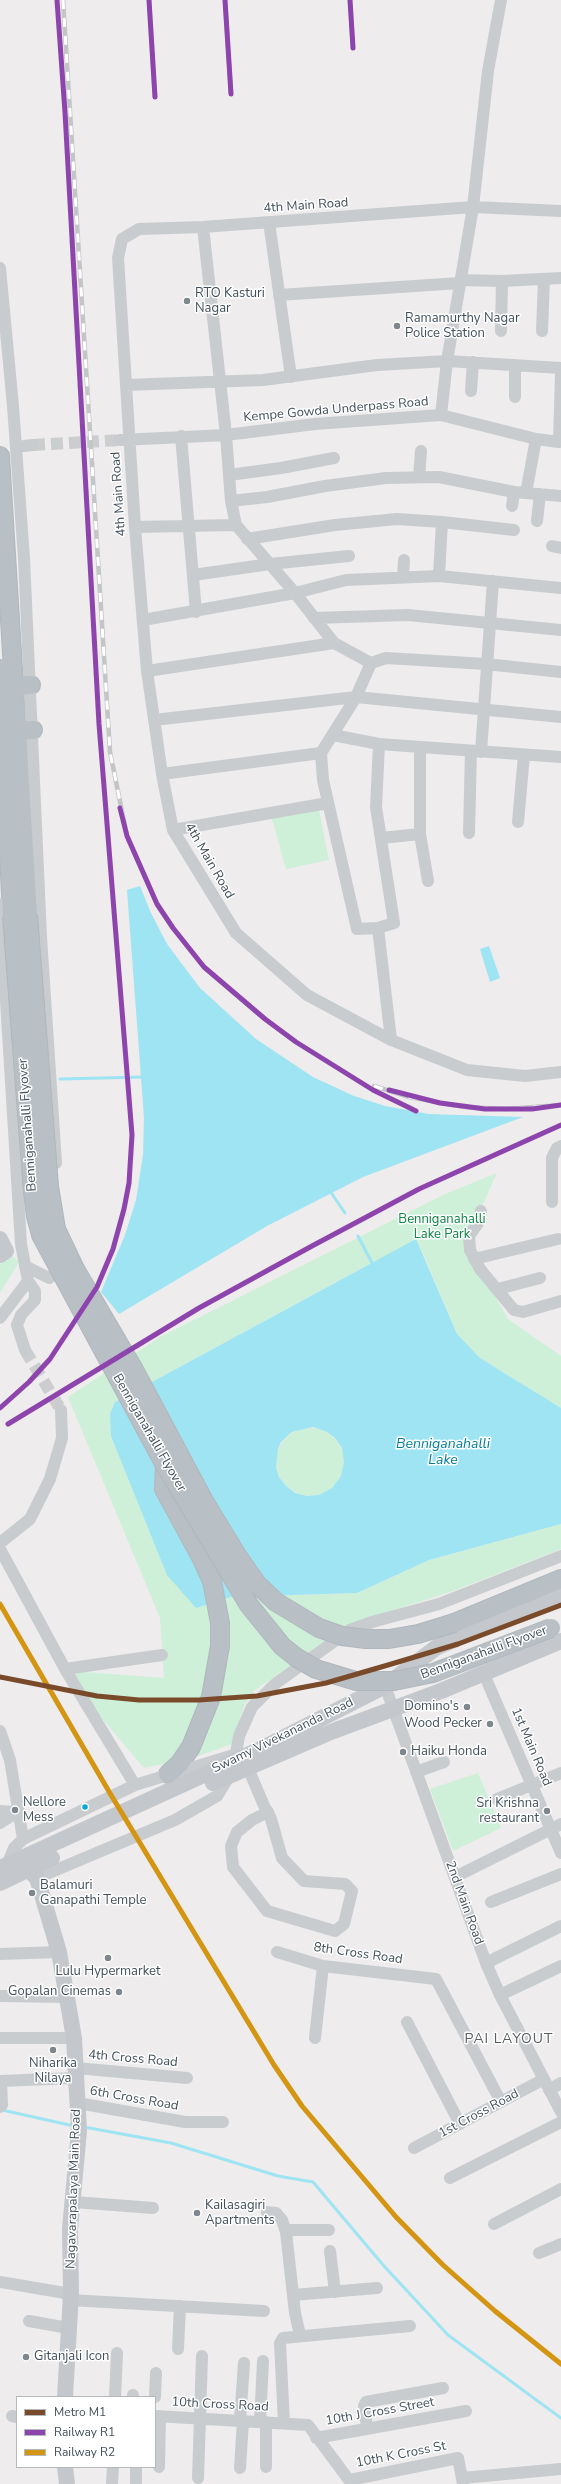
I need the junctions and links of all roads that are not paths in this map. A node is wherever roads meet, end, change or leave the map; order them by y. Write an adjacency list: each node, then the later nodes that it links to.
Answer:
1 (501, 0): 2 (street)
2 (473, 207): 3 (street, 4th Main Road); 4 (street, 4th Main Road); 10 (street, Kempe Gowda Underpass Road)
3 (561, 210)
4 (269, 222): 5 (street, 4th Main Road); 11 (street)
5 (203, 227): 20 (street); 21 (street, 4th Main Road)
6 (0, 268): 24 (street)
7 (561, 278): 8 (street)
8 (544, 279): 9 (street); 12 (street)
9 (502, 281): 10 (street); 13 (street)
10 (460, 282): 11 (street); 14 (street, Kempe Gowda Underpass Road)
11 (279, 295): 19 (street)
12 (542, 330)
13 (501, 331)
14 (447, 361): 15 (street); 19 (street); 25 (street, Kempe Gowda Underpass Road)
15 (473, 362): 16 (street); 22 (street)
16 (516, 365): 17 (street); 23 (street)
17 (561, 368)
18 (561, 374): 28 (street)
19 (290, 377): 20 (street)
20 (219, 381): 21 (street); 26 (street)
21 (126, 384): 29 (street, 4th Main Road)
22 (471, 391)
23 (515, 397)
24 (13, 406): 47 (street); 47 (street)
25 (441, 415): 26 (street, Kempe Gowda Underpass Road); 28 (street)
26 (226, 435): 27 (street, Kempe Gowda Underpass Road); 33 (street)
27 (181, 436): 29 (street, Kempe Gowda Underpass Road); 43 (street)
28 (536, 439): 35 (street)
29 (125, 440): 44 (street, 4th Main Road)
30 (421, 451): 34 (street)
31 (0, 456): 68 (highway, Benniganahalli Flyover)
32 (334, 458): 33 (street)
33 (229, 475): 38 (street)
34 (419, 477): 35 (street); 38 (street)
35 (520, 492): 36 (street); 39 (street)
36 (540, 494): 37 (street); 40 (street)
37 (561, 496)
38 (231, 501): 42 (street)
39 (512, 506)
40 (537, 521)
41 (442, 522): 45 (street); 46 (street); 52 (street)
42 (236, 525): 43 (street); 46 (street)
43 (188, 526): 44 (street); 51 (street)
44 (135, 527): 59 (street, 4th Main Road)
45 (514, 530)
46 (247, 540): 50 (street)
47 (23, 542): 68 (street)
48 (349, 556): 50 (street)
49 (404, 560): 53 (street)
50 (270, 564): 51 (street); 56 (street)
51 (193, 575): 57 (street)
52 (440, 576): 53 (street); 54 (street)
53 (403, 577): 56 (street)
54 (493, 581): 55 (street); 60 (street)
55 (561, 588)
56 (295, 593): 57 (street); 58 (street)
57 (196, 612): 59 (street)
58 (314, 618): 60 (street); 62 (street)
59 (143, 620): 66 (street, 4th Main Road)
60 (492, 622): 61 (street); 64 (street)
61 (561, 630)
62 (334, 643): 63 (street); 66 (street)
63 (371, 663): 64 (street); 69 (street)
64 (486, 664): 67 (street); 70 (street)
65 (0, 669): 75 (highway, Benniganahalli Flyover)
66 (147, 671): 72 (street, 4th Main Road)
67 (561, 672)
68 (23, 686): 73 (highway, Benniganahalli Flyover)
69 (356, 697): 70 (street); 72 (street); 74 (street)
70 (483, 709): 71 (street); 78 (street)
71 (561, 717)
72 (154, 720): 82 (street, 4th Main Road)
73 (25, 731): 90 (highway, Benniganahalli Flyover); 97 (street)
74 (333, 735): 76 (street); 79 (street)
75 (2, 741): 90 (highway, Benniganahalli Flyover)
76 (379, 744): 77 (street); 88 (street)
77 (420, 748): 78 (street); 87 (street)
78 (476, 751): 80 (street); 86 (street)
79 (322, 753): 82 (street); 83 (street)
80 (524, 755): 81 (street); 84 (street)
81 (561, 757)
82 (162, 774): 85 (street, 4th Main Road)
83 (328, 803): 85 (street); 91 (street)
84 (518, 822)
85 (173, 830): 92 (street, 4th Main Road)
86 (469, 833)
87 (420, 834): 88 (street); 89 (street)
88 (381, 838): 91 (street)
89 (428, 881)
90 (13, 912): 99 (street); 110 (highway, Benniganahalli Flyover, bridge); 114 (highway, Benniganahalli Flyover, bridge)
91 (378, 928): 92 (street)
92 (391, 1040): 93 (street, 4th Main Road)
93 (558, 1074)
94 (561, 1146): 95 (street)
95 (552, 1202)
96 (481, 1211): 101 (street)
97 (62, 1228): 99 (street); 102 (street)
98 (558, 1239): 101 (street)
99 (21, 1244): 100 (street); 102 (street)
100 (2, 1249)
101 (474, 1259): 105 (street)
102 (25, 1266): 104 (street)
103 (540, 1278): 105 (street)
104 (28, 1282): 107 (street); 108 (street)
105 (498, 1289): 106 (street)
106 (561, 1301)
107 (0, 1318)
108 (24, 1350)
109 (61, 1410): 111 (street)
110 (165, 1465): 116 (highway, Benniganahalli Flyover, bridge); 131 (highway)
111 (0, 1543)
112 (0, 1549): 119 (street)
113 (561, 1556): 126 (street)
114 (561, 1579)
115 (561, 1595): 121 (main road, Swamy Vivekananda Road)
116 (561, 1624)
117 (561, 1641): 120 (main road, Swamy Vivekananda Road)
118 (162, 1655): 119 (street)
119 (65, 1669): 133 (street)
120 (484, 1674): 122 (main road, Swamy Vivekananda Road); 132 (street, 1st Main Road)
121 (385, 1686): 122 (street, 2nd Main Road); 124 (main road, Swamy Vivekananda Road)
122 (394, 1708): 128 (main road, Swamy Vivekananda Road); 129 (street, 2nd Main Road)
123 (0, 1732): 125 (street)
124 (267, 1746): 126 (street); 142 (main road, Swamy Vivekananda Road)
125 (4, 1754): 136 (street)
126 (236, 1754): 131 (street)
127 (444, 1762): 129 (street)
128 (248, 1768): 137 (street); 143 (main road, Swamy Vivekananda Road)
129 (416, 1772): 145 (street, 2nd Main Road)
130 (561, 1773): 132 (street)
131 (168, 1774): 133 (street)
132 (532, 1784): 134 (street); 139 (street, 1st Main Road)
133 (135, 1785): 140 (street)
134 (497, 1799)
135 (0, 1811): 136 (street)
136 (18, 1812): 138 (street); 140 (street)
137 (268, 1812): 137 (street)
138 (0, 1824)
139 (556, 1826): 141 (street, 1st Main Road); 145 (street)
140 (23, 1839): 142 (street)
141 (561, 1853)
142 (3, 1867)
143 (33, 1874): 146 (main road, Swamy Vivekananda Road); 149 (main road, Nagavarapalaya Main Road)
144 (561, 1874): 147 (street)
145 (455, 1877): 152 (street, 2nd Main Road)
146 (0, 1883)
147 (491, 1902)
148 (561, 1926): 152 (street)
149 (59, 1952): 151 (street); 157 (main road, Nagavarapalaya Main Road)
150 (277, 1952): 153 (street, 8th Cross Road)
151 (0, 1954)
152 (486, 1963): 155 (street, 2nd Main Road)
153 (323, 1966): 161 (street); 167 (street, 8th Cross Road)
154 (561, 1966): 155 (street)
155 (500, 1995): 166 (street, 2nd Main Road)
156 (0, 1996): 157 (street)
157 (69, 1997): 160 (main road, Nagavarapalaya Main Road)
158 (407, 2022): 173 (street)
159 (0, 2038): 160 (street)
160 (74, 2038): 162 (main road, Nagavarapalaya Main Road)
161 (314, 2038)
162 (76, 2073): 163 (street, 4th Cross Road); 164 (street, 4th Cross Road); 168 (main road, Nagavarapalaya Main Road)
163 (187, 2078)
164 (1, 2081): 169 (street)
165 (561, 2083): 166 (street, 1st Cross Road)
166 (546, 2084): 167 (street, 1st Cross Road); 170 (street, 2nd Main Road)
167 (501, 2102): 173 (street, 1st Cross Road)
168 (78, 2103): 171 (street, 6th Cross Road); 177 (main road, Nagavarapalaya Main Road)
169 (1, 2106)
170 (561, 2112)
171 (223, 2122)
172 (561, 2122): 175 (street)
173 (460, 2124): 174 (street, 1st Cross Road)
174 (414, 2148)
175 (450, 2178)
176 (561, 2189): 180 (street)
177 (74, 2202): 178 (street); 190 (main road, Nagavarapalaya Main Road)
178 (153, 2208)
179 (268, 2212): 182 (street)
180 (494, 2224)
181 (329, 2230): 182 (street)
182 (286, 2232): 189 (street)
183 (561, 2244): 185 (street)
184 (330, 2251): 188 (street)
185 (539, 2254)
186 (0, 2282): 190 (street)
187 (377, 2288): 188 (street)
188 (335, 2292): 189 (street)
189 (292, 2295): 196 (street)
190 (71, 2297): 191 (street); 195 (main road, Nagavarapalaya Main Road)
191 (180, 2306): 192 (street); 197 (street)
192 (264, 2310)
193 (29, 2321): 195 (street)
194 (410, 2326): 196 (street)
195 (68, 2328): 205 (main road, Nagavarapalaya Main Road)
196 (300, 2335): 212 (street)
197 (178, 2349)
198 (117, 2353): 206 (street)
199 (202, 2356): 209 (street)
200 (263, 2361): 211 (street)
201 (244, 2363): 210 (street)
202 (156, 2373): 204 (street)
203 (443, 2388): 213 (street)
204 (155, 2395)
205 (65, 2396)
206 (115, 2396)
207 (466, 2411): 213 (street, 10th J Cross Street)
208 (157, 2416): 209 (street, 10th Cross Road); 215 (street)
209 (199, 2419): 210 (street, 10th Cross Road); 222 (street)
210 (241, 2421): 211 (street, 10th Cross Road); 220 (street)
211 (263, 2422): 212 (street, 10th Cross Road); 216 (street)
212 (284, 2423): 214 (street, 10th Cross Road)
213 (366, 2427): 214 (street, 10th J Cross Street)
214 (316, 2438): 224 (street)
215 (159, 2467)
216 (266, 2467)
217 (65, 2468): 226 (main road)
218 (113, 2468): 227 (street)
219 (136, 2468): 225 (street)
220 (240, 2468)
221 (561, 2469): 223 (street)
222 (198, 2478)
223 (462, 2481): 224 (street, 10th K Cross St)
224 (351, 2482)
225 (136, 2483)
226 (67, 2484)
227 (112, 2484)

